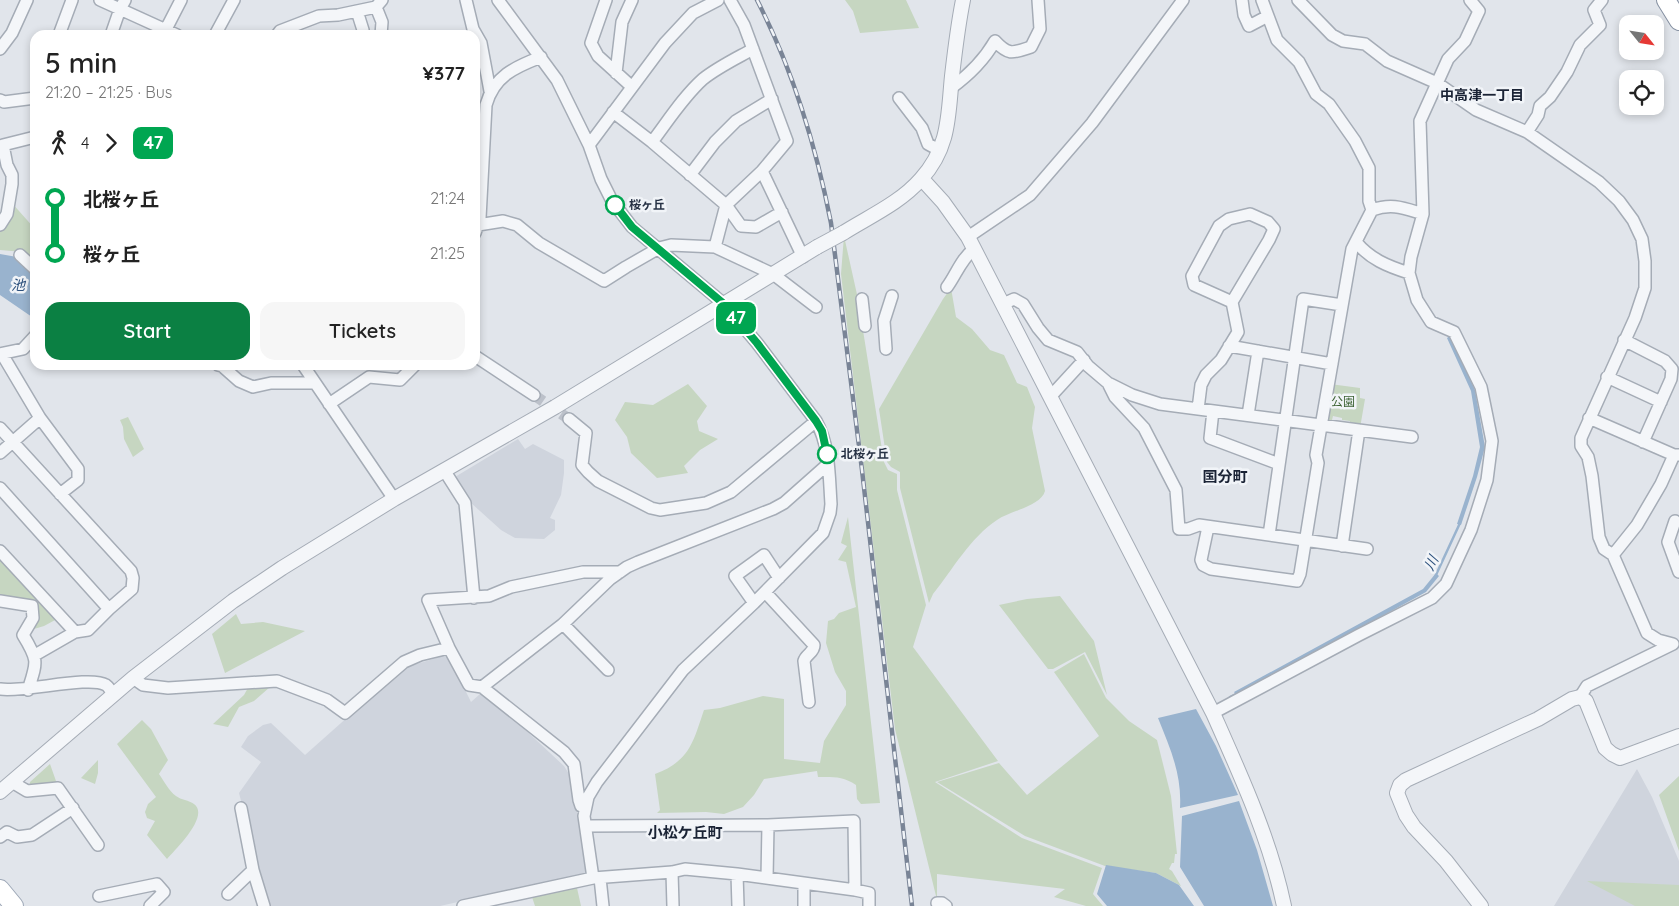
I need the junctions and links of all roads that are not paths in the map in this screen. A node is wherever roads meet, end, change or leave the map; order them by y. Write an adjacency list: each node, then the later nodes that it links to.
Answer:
1 (27, 0): 36 (street)
2 (72, 0): 26 (street)
3 (100, 0): 22 (street)
4 (181, 0): 29 (street)
5 (234, 0): 30 (street)
6 (466, 0): 34 (street)
7 (498, 0): 38 (street)
8 (606, 0): 39 (street)
9 (632, 0): 39 (street)
10 (718, 0): 41 (street)
11 (730, 0): 37 (street)
12 (963, 0): 42 (street)
13 (1038, 0): 42 (street)
14 (1183, 0): 67 (street)
15 (1242, 0): 24 (street)
16 (1262, 0): 24 (street)
17 (1298, 0): 40 (street)
18 (1470, 0): 40 (street)
19 (1602, 0): 50 (street)
20 (1666, 0): 25 (main road)
21 (379, 3): 23 (street); 33 (street)
22 (123, 4): 27 (street); 28 (street)
23 (357, 11): 31 (street); 32 (street)
24 (1268, 16): 60 (street)
25 (1679, 21)
26 (61, 30)
27 (113, 30)
28 (161, 30)
29 (165, 30)
30 (218, 30)
31 (283, 30)
32 (363, 30)
33 (381, 30)
34 (474, 30)
35 (480, 41): 43 (street)
36 (0, 49)
37 (753, 49): 46 (street); 52 (street)
38 (541, 57): 43 (street); 54 (street)
39 (616, 73): 41 (street)
40 (1437, 83): 50 (street); 62 (street)
41 (631, 86): 49 (street)
42 (951, 88): 55 (street)
43 (490, 91): 48 (street)
44 (899, 98): 55 (street)
45 (30, 99): 47 (street)
46 (772, 99): 56 (street); 57 (street)
47 (0, 100)
48 (481, 106): 63 (street)
49 (613, 112): 52 (street); 54 (street)
50 (1527, 132): 84 (street)
51 (30, 139): 53 (street)
52 (652, 142): 57 (street)
53 (1, 145): 64 (street)
54 (589, 146): 69 (street)
55 (939, 150): 58 (street)
56 (762, 172): 59 (street); 61 (street)
57 (690, 175): 59 (street)
58 (922, 179): 67 (street); 71 (street, bridge)
59 (726, 205): 61 (street); 68 (street)
60 (1372, 210): 62 (street); 66 (street)
61 (782, 212): 71 (street)
62 (1423, 214): 73 (street)
63 (480, 218)
64 (0, 225)
65 (480, 228): 69 (street)
66 (1356, 242): 73 (street); 81 (street)
67 (971, 243): 75 (street); 80 (street)
68 (715, 247): 69 (street); 74 (street)
69 (659, 248): 79 (street)
70 (20, 255): 72 (street)
71 (803, 257): 74 (street)
72 (30, 264)
73 (1409, 273): 157 (street)
74 (773, 274): 79 (street); 82 (street)
75 (946, 288)
76 (892, 296): 87 (street)
77 (862, 299): 83 (street)
78 (1232, 302): 78 (street); 86 (street)
79 (724, 304): 113 (street); 124 (street)
80 (1002, 304): 92 (street); 103 (street)
81 (1342, 305): 90 (street); 93 (street)
82 (816, 307)
83 (865, 326)
84 (1624, 340): 99 (street); 104 (street)
85 (30, 341): 89 (street)
86 (1229, 346): 88 (street); 106 (street)
87 (886, 349)
88 (1258, 351): 90 (street); 108 (street)
89 (1, 354): 109 (street)
90 (1294, 357): 93 (street); 112 (street)
91 (480, 359): 102 (street)
92 (1084, 360): 101 (street); 103 (street)
93 (1332, 364): 114 (street)
94 (227, 370): 100 (street)
95 (306, 370): 100 (street)
96 (368, 370): 98 (street)
97 (410, 370): 98 (street)
98 (369, 377): 105 (street)
99 (1607, 377): 104 (street); 110 (street)
100 (314, 383): 105 (street)
101 (1108, 383): 106 (street); 129 (street)
102 (534, 395)
103 (1050, 397): 157 (street)
104 (1661, 402): 118 (street)
105 (329, 404): 127 (street)
106 (1198, 409): 107 (street)
107 (1214, 411): 108 (street); 123 (street)
108 (1248, 415): 112 (street)
109 (40, 418): 119 (street); 126 (street)
110 (1589, 418): 118 (street); 135 (street)
111 (569, 419): 113 (street)
112 (1285, 420): 114 (street); 123 (street)
113 (816, 421): 122 (street)
114 (1321, 425): 116 (street); 131 (street)
115 (0, 428): 119 (street)
116 (1359, 430): 117 (street); 132 (street)
117 (1412, 437)
118 (1643, 442): 121 (street)
119 (12, 443): 120 (street); 126 (street)
120 (0, 453)
121 (1676, 455): 135 (street)
122 (828, 464): 136 (street); 138 (street)
123 (1279, 464): 130 (street)
124 (444, 470): 127 (street); 140 (street)
125 (0, 488): 143 (street)
126 (60, 494): 143 (street)
127 (394, 499): 150 (street)
128 (1675, 521): 137 (street)
129 (1208, 526): 130 (street); 131 (street)
130 (1269, 535): 131 (street)
131 (1305, 540): 132 (street)
132 (1342, 546): 133 (street)
133 (1367, 549)
134 (0, 551): 145 (street)
135 (1613, 555): 146 (street)
136 (620, 572): 140 (street); 144 (street)
137 (1679, 572)
138 (779, 578): 139 (street); 142 (street)
139 (765, 592): 142 (street); 156 (street)
140 (474, 598): 147 (street)
141 (0, 601): 148 (street)
142 (754, 603): 161 (street)
143 (108, 609): 145 (street)
144 (563, 624): 149 (street); 151 (street)
145 (75, 632): 148 (street)
146 (1676, 643): 155 (street)
147 (448, 648): 150 (street); 151 (street)
148 (35, 655): 153 (street)
149 (608, 670)
150 (133, 678): 154 (street)
151 (482, 687): 161 (street)
152 (0, 689): 153 (street)
153 (28, 690): 154 (street)
154 (114, 694): 159 (street)
155 (1580, 697): 158 (street); 188 (street)
156 (809, 702)
157 (1213, 713): 187 (street)
158 (1679, 736)
159 (12, 782): 160 (street); 162 (street)
160 (0, 792)
161 (585, 807): 165 (street)
162 (73, 808): 166 (street); 167 (street)
163 (241, 808): 168 (street)
164 (768, 825): 165 (street); 172 (street); 175 (street)
165 (586, 826): 171 (street)
166 (0, 837)
167 (98, 845)
168 (254, 870): 176 (street); 180 (street)
169 (672, 872): 170 (street); 171 (street); 183 (street)
170 (737, 874): 172 (street); 184 (street)
171 (596, 878): 181 (street); 182 (street)
172 (767, 878): 173 (street)
173 (804, 884): 175 (street); 185 (street)
174 (0, 889): 178 (main road)
175 (855, 890): 186 (street)
176 (228, 894)
177 (98, 896): 179 (street)
178 (14, 906)
179 (150, 906)
180 (264, 906)
181 (463, 906)
182 (603, 906)
183 (673, 906)
184 (738, 906)
185 (804, 906)
186 (869, 906)
187 (1284, 906)
188 (1481, 906)

